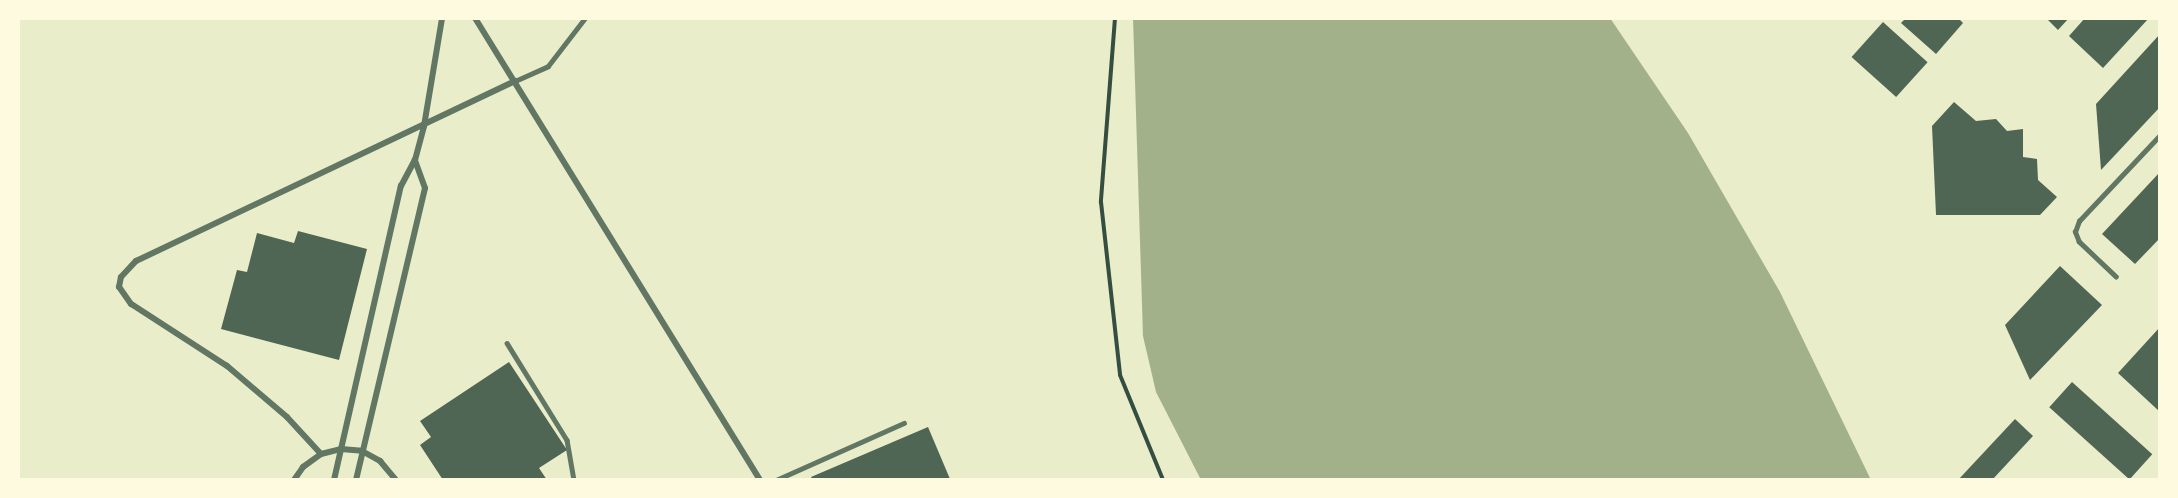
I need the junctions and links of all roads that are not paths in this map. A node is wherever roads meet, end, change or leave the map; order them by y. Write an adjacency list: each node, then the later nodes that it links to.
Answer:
1 (442, 18): 5 (street)
2 (475, 18): 4 (street)
3 (585, 18): 4 (lane)
4 (514, 81): 5 (street); 19 (street)
5 (424, 126): 7 (street); 13 (street)
6 (2160, 135): 8 (lane)
7 (415, 160): 11 (street); 12 (street)
8 (2116, 277)
9 (507, 343): 18 (lane)
10 (904, 423): 20 (lane)
11 (341, 449): 12 (street); 13 (street); 15 (street)
12 (362, 451): 16 (street); 17 (street)
13 (321, 454): 14 (street)
14 (294, 480)
15 (334, 480)
16 (356, 480)
17 (396, 480)
18 (574, 480)
19 (760, 480)
20 (776, 480)

